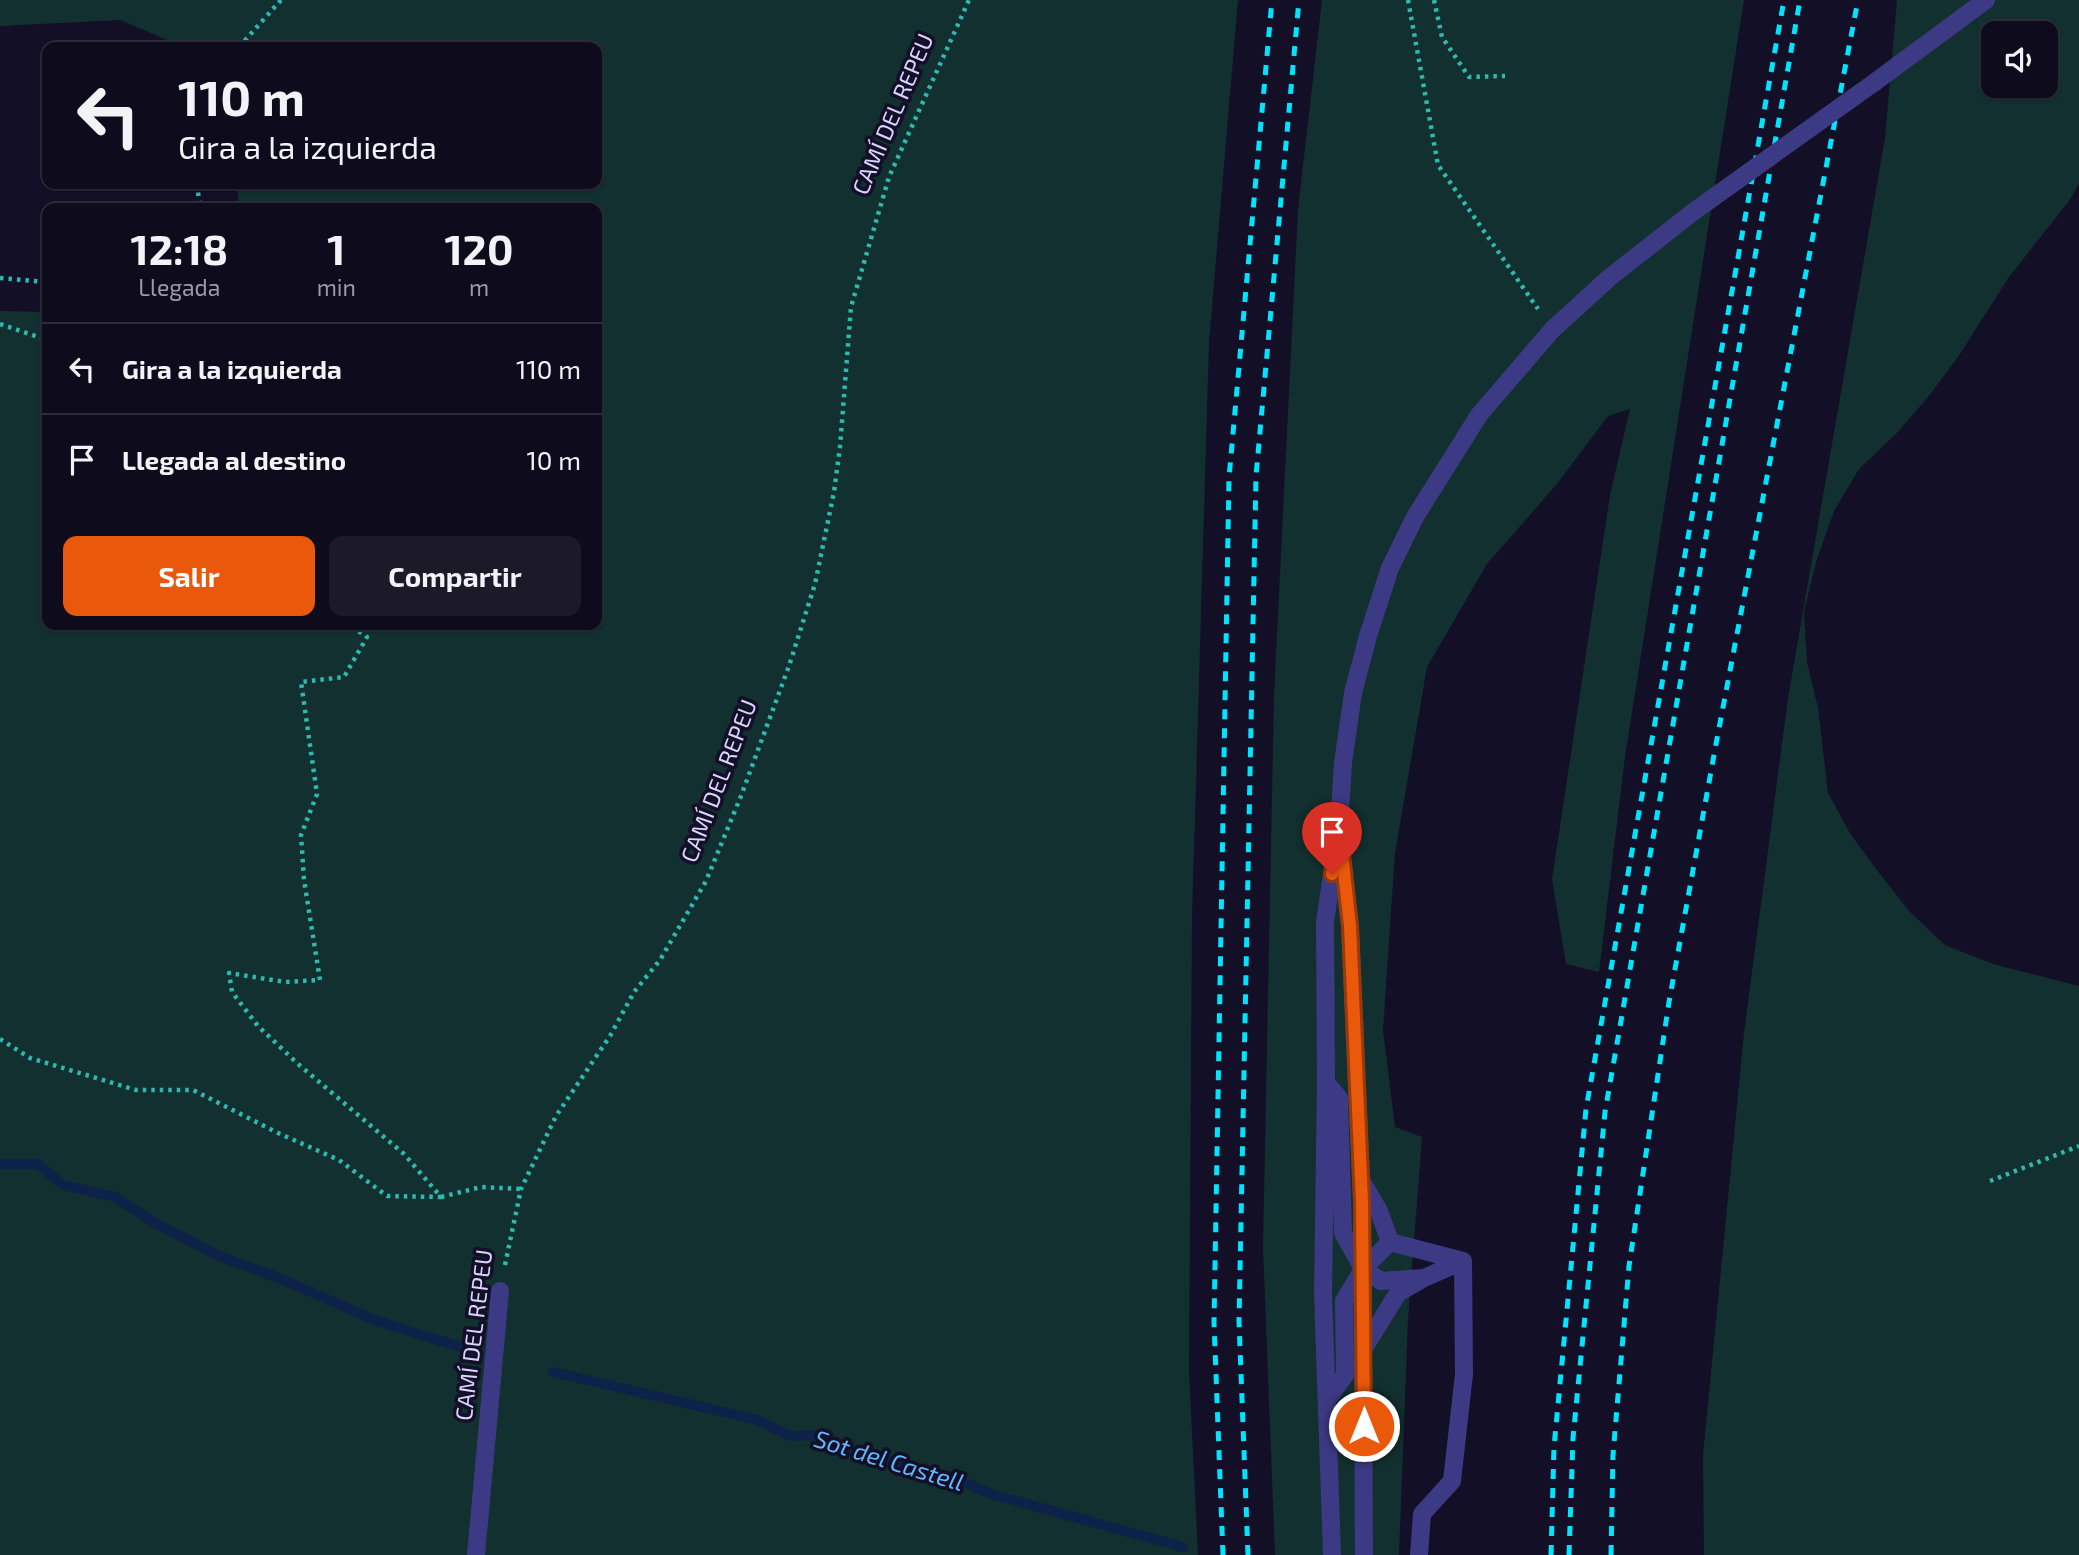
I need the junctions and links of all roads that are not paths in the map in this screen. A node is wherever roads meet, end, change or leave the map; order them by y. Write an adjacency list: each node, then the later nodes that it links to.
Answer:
1 (1986, 0): 2 (street, bridge)
2 (1339, 827): 3 (street); 4 (street)
3 (1326, 1083): 7 (street); 11 (street)
4 (1361, 1179): 5 (street); 7 (street)
5 (1390, 1242): 6 (street); 7 (street)
6 (1463, 1261): 8 (street); 15 (street)
7 (1363, 1269): 8 (street); 10 (street); 11 (street)
8 (1424, 1278): 10 (street)
9 (500, 1291): 12 (street, CAMÍ DEL REPEU)
10 (1363, 1348): 14 (street)
11 (1327, 1400): 13 (street)
12 (476, 1555)
13 (1332, 1555)
14 (1364, 1555)
15 (1419, 1555)

